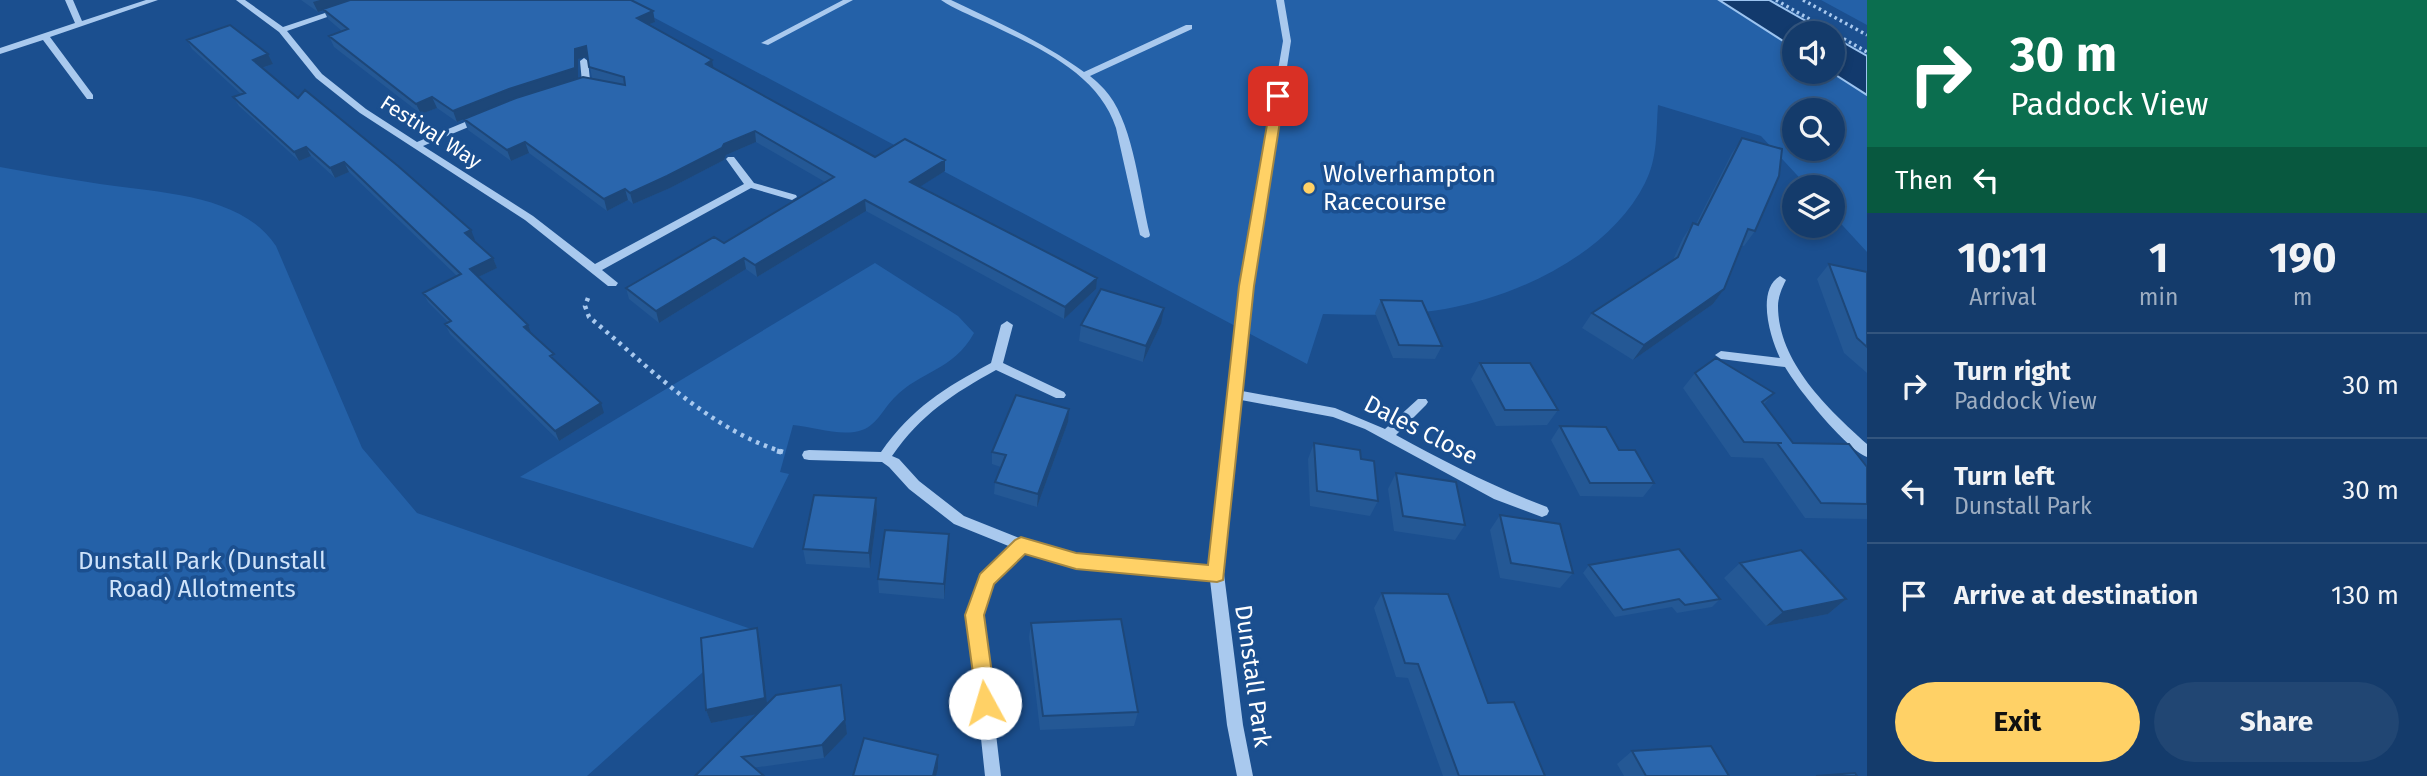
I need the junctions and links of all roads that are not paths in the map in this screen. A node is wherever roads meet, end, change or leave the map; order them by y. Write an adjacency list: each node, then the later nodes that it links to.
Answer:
1 (69, 0): 8 (street)
2 (154, 0): 8 (street)
3 (240, 0): 10 (street, Festival Way)
4 (372, 0): 10 (street)
5 (849, 0): 12 (street)
6 (945, 0): 15 (street)
7 (1280, 0): 33 (street, Dunstall Park)
8 (80, 26): 11 (street)
9 (1189, 27): 15 (lane)
10 (282, 30): 21 (street, Festival Way)
11 (45, 37): 13 (street); 19 (street)
12 (765, 43)
13 (0, 51)
14 (584, 61): 16 (street)
15 (1084, 75): 25 (street)
16 (586, 82): 17 (street); 18 (street)
17 (574, 86)
18 (611, 89)
19 (90, 97)
20 (493, 113): 21 (street)
21 (417, 145): 26 (street, Festival Way)
22 (731, 159): 23 (street)
23 (750, 185): 24 (street); 26 (street)
24 (792, 197)
25 (1145, 234)
26 (593, 270): 28 (street, Festival Way)
27 (1780, 280): 31 (street)
28 (612, 284)
29 (1007, 325): 32 (street)
30 (1721, 355): 31 (street)
31 (1790, 363): 37 (street)
32 (996, 365): 34 (street); 39 (street)
33 (1234, 394): 36 (street, Dales Close); 42 (street, Dunstall Park)
34 (1060, 395)
35 (1422, 402): 36 (street)
36 (1387, 435): 40 (street, Dales Close)
37 (1867, 452)
38 (809, 454): 39 (street)
39 (884, 457): 41 (street)
40 (1542, 511)
41 (1021, 545): 42 (street); 43 (street)
42 (1217, 574): 44 (street, Dunstall Park)
43 (993, 776)
44 (1245, 776)

